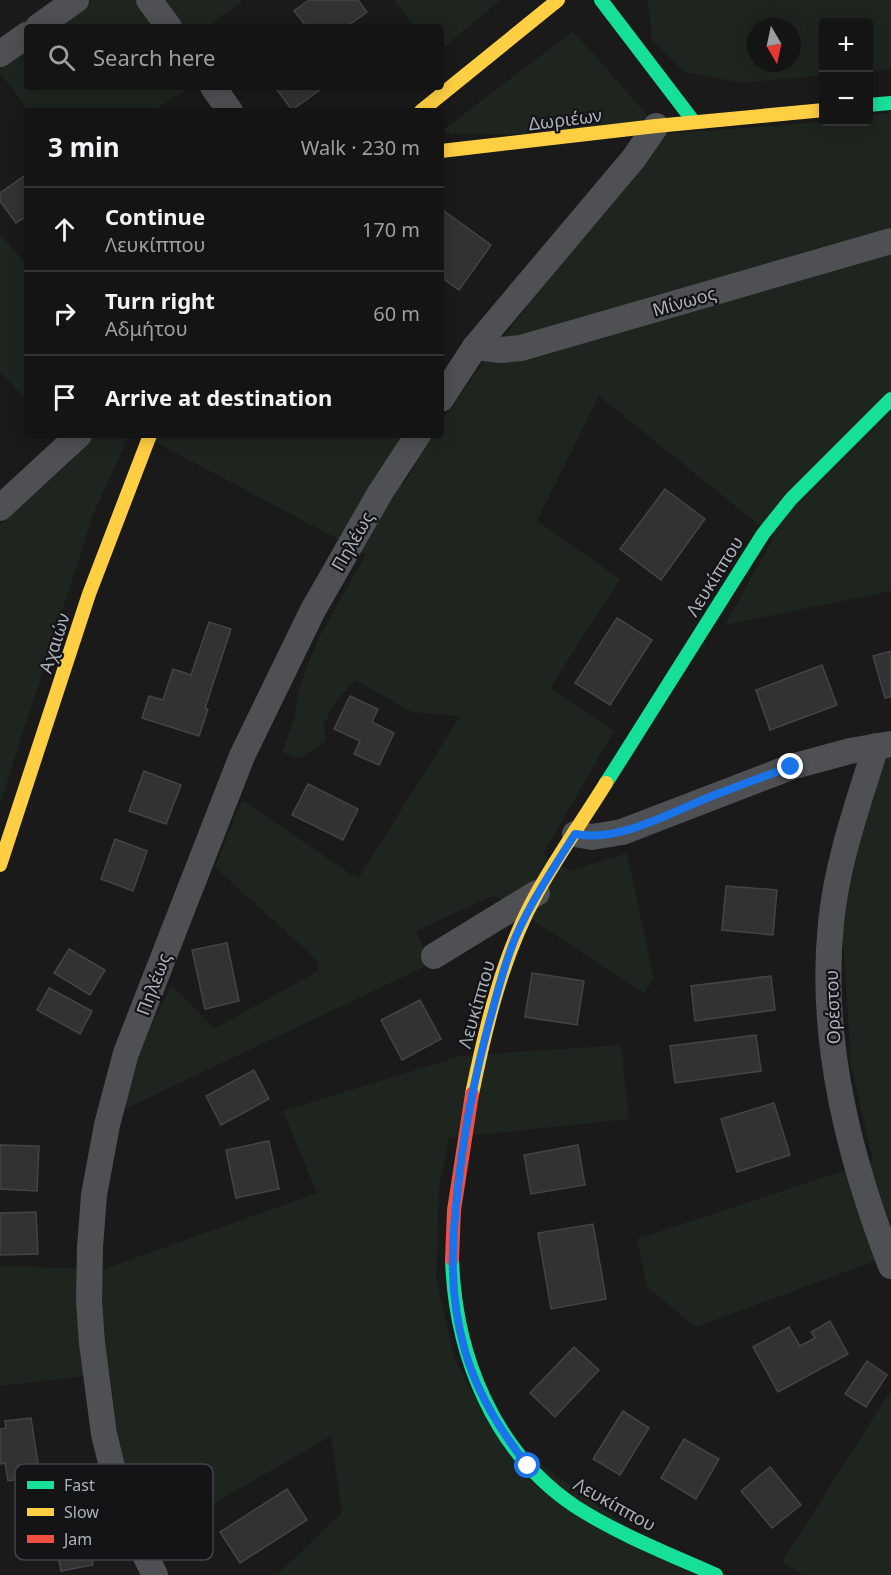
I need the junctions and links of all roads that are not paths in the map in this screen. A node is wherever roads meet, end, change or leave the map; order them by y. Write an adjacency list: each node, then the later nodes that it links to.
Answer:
1 (76, 0): 5 (street)
2 (149, 0): 6 (street)
3 (558, 0): 13 (street)
4 (601, 0): 15 (street)
5 (42, 24)
6 (167, 24)
7 (24, 37): 8 (street)
8 (0, 54)
9 (215, 90): 12 (street)
10 (891, 103): 11 (street)
11 (873, 105)
12 (228, 108)
13 (425, 108)
14 (819, 110): 15 (street, Δωριέων)
15 (694, 122): 16 (street, Δωριέων)
16 (656, 126): 17 (street, Δωριέων); 19 (street)
17 (444, 152)
18 (891, 241): 19 (street, Μίνωος)
19 (475, 347): 20 (street)
20 (444, 394)
21 (891, 399): 27 (street, Λευκίππου)
22 (76, 438): 25 (street)
23 (149, 438): 28 (street, Αχαιών)
24 (416, 438): 32 (street, Πηλέως)
25 (0, 508)
26 (884, 745): 27 (street); 31 (street, Ορέστου)
27 (575, 834): 29 (street, Λευκίππου)
28 (0, 865)
29 (537, 893): 30 (street); 35 (street, Λευκίππου)
30 (434, 956)
31 (891, 1266)
32 (111, 1464)
33 (148, 1560): 34 (street, Πηλέως)
34 (155, 1575)
35 (716, 1575)

